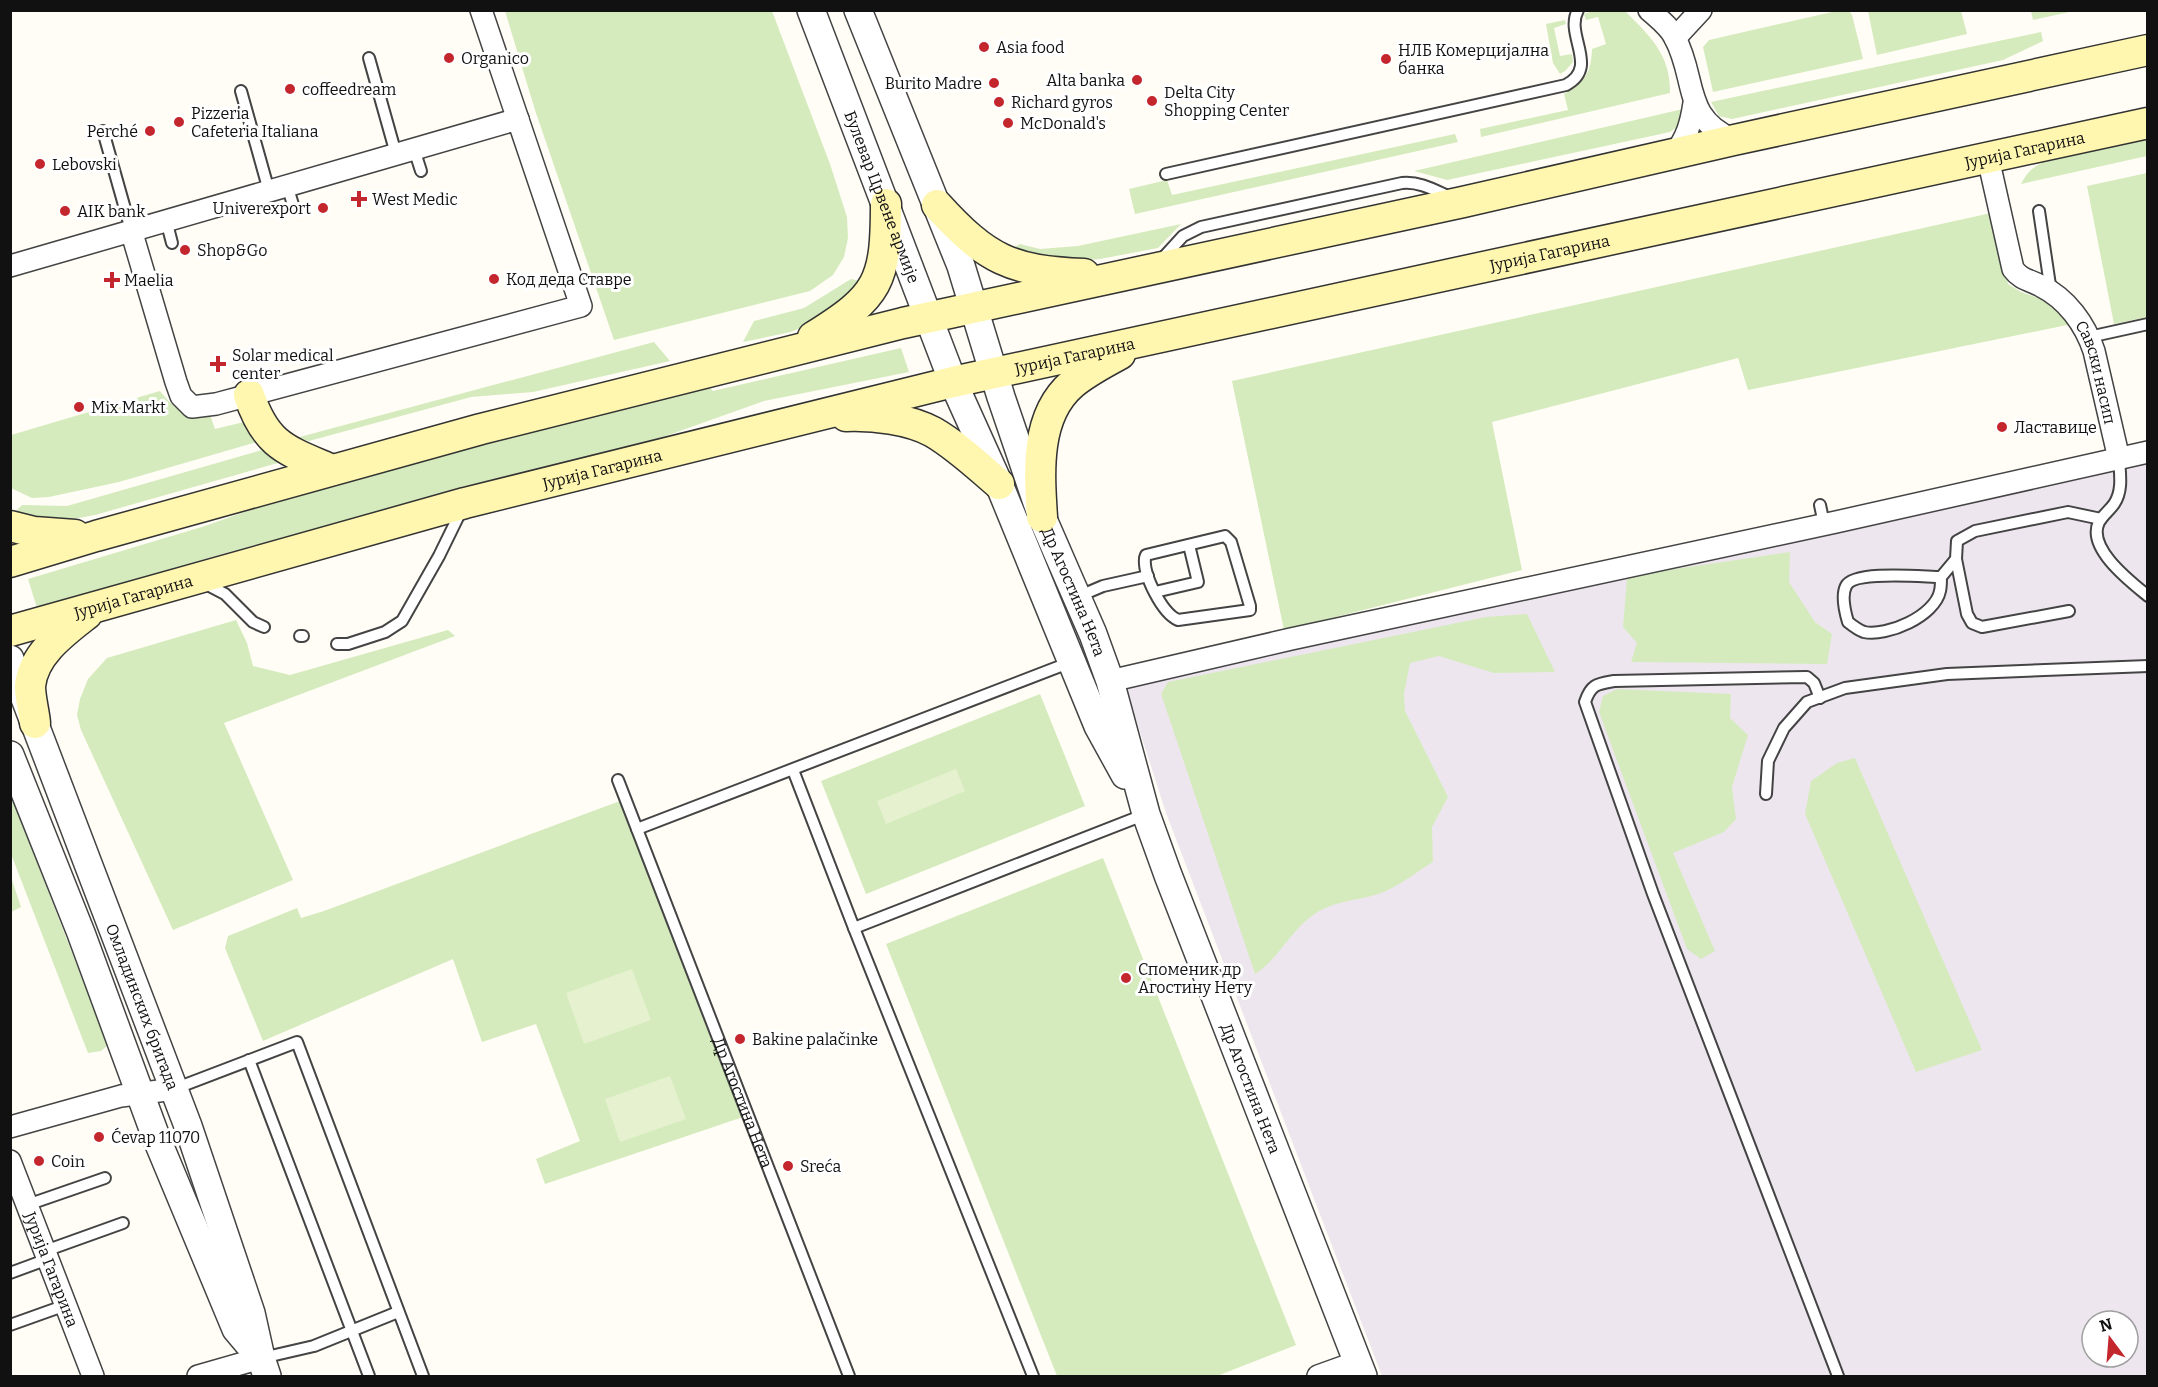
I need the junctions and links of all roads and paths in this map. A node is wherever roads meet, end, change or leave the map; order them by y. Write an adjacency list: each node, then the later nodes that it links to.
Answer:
1 (481, 10): 12 (street)
2 (811, 10): 22 (street, Булевар Црвене армије)
3 (858, 10): 23 (street)
4 (1578, 10): 20 (lane)
5 (1649, 10): 7 (street)
6 (1701, 10): 7 (street)
7 (1676, 38): 11 (street)
8 (2148, 50): 15 (main road)
9 (369, 58): 16 (lane)
10 (241, 91): 21 (lane)
11 (1694, 103): 15 (street); 17 (street)
12 (518, 119): 16 (street); 40 (street)
13 (2148, 123): 18 (main road, Јурија Гагарина)
14 (103, 131): 27 (lane)
15 (1734, 140): 17 (main road)
16 (405, 152): 19 (lane); 21 (street)
17 (1674, 154): 30 (main road)
18 (1988, 158): 31 (street, Савски насип); 36 (main road, Јурија Гагарина)
19 (421, 171)
20 (1166, 174)
21 (278, 188): 24 (lane); 26 (street)
22 (886, 204): 33 (street, Булевар Црвене армије); 37 (main road)
23 (937, 205): 30 (main road); 32 (street)
24 (294, 208)
25 (2039, 211): 31 (lane)
26 (166, 220): 27 (street); 28 (lane)
27 (131, 231): 29 (street); 40 (street)
28 (172, 243)
29 (10, 266)
30 (1139, 273): 32 (main road)
31 (2051, 292): 35 (street, Савски насип)
32 (975, 309): 33 (main road); 38 (street)
33 (928, 317): 37 (main road); 39 (street, Булевар Црвене армије)
34 (2148, 324): 35 (lane)
35 (2089, 337): 43 (street, Савски насип)
36 (1144, 340): 38 (main road, Јурија Гагарина); 47 (main road)
37 (786, 351): 44 (main road)
38 (993, 373): 39 (main road, Јурија Гагарина); 47 (street, Др Агостина Нета)
39 (953, 382): 41 (main road, Јурија Гагарина); 45 (street, Др Агостина Нета)
40 (249, 395): 44 (main road)
41 (807, 418): 45 (main road); 46 (main road, Јурија Гагарина)
42 (2148, 452): 43 (street)
43 (2119, 459): 48 (lane, Савски насип); 68 (street)
44 (333, 470): 50 (main road)
45 (999, 484): 66 (street, Др Агостина Нета)
46 (465, 503): 56 (main road, Јурија Гагарина); 64 (lane)
47 (1041, 516): 59 (street, Др Агостина Нета)
48 (2101, 519): 52 (lane); 58 (lane)
49 (10, 526): 50 (main road)
50 (96, 536): 53 (main road)
51 (1189, 545): 54 (lane); 57 (lane); 57 (lane)
52 (1956, 560): 55 (lane); 61 (lane)
53 (10, 562)
54 (1148, 576): 57 (lane); 59 (lane)
55 (1941, 577): 55 (lane)
56 (193, 578): 60 (main road, Јурија Гагарина); 62 (lane)
57 (1155, 592)
58 (2148, 596)
59 (1077, 597): 68 (street, Др Агостина Нета)
60 (96, 606): 63 (main road, Јурија Гагарина); 70 (main road)
61 (2069, 611)
62 (264, 627)
63 (10, 631)
64 (337, 644)
65 (10, 659): 70 (street, Омладинских бригада)
66 (1072, 662): 72 (lane, Др Агостина Нета); 75 (street, Др Агостина Нета)
67 (2148, 666): 69 (lane)
68 (1110, 681): 75 (street, Др Агостина Нета)
69 (1820, 698): 74 (lane); 101 (lane)
70 (35, 723): 79 (street, Омладинских бригада)
71 (10, 755): 80 (street, Омладинских бригада)
72 (793, 770): 76 (lane, Др Агостина Нета); 77 (lane)
73 (618, 780): 76 (lane, Др Агостина Нета)
74 (1766, 794)
75 (1146, 814): 77 (lane); 93 (street, Др Агостина Нета)
76 (637, 829): 98 (lane, Др Агостина Нета)
77 (854, 928): 99 (lane)
78 (249, 1060): 79 (lane); 89 (lane); 91 (lane)
79 (174, 1089): 80 (street); 92 (street, Омладинских бригада)
80 (139, 1093): 81 (street); 92 (street, Омладинских бригада)
81 (10, 1127)
82 (10, 1161): 84 (street, Јурија Гагарина)
83 (105, 1178): 84 (lane)
84 (27, 1205): 86 (street, Јурија Гагарина)
85 (123, 1223): 86 (lane)
86 (47, 1255): 87 (lane); 88 (street, Јурија Гагарина)
87 (10, 1273)
88 (66, 1305): 90 (lane); 94 (street, Јурија Гагарина)
89 (398, 1312): 91 (lane); 97 (lane)
90 (10, 1325)
91 (351, 1331): 92 (lane); 96 (lane)
92 (264, 1367): 95 (street)
93 (1360, 1369): 100 (street, Др Агостина Нета)
94 (93, 1377)
95 (198, 1377)
96 (369, 1377)
97 (423, 1377)
98 (849, 1377)
99 (1033, 1377)
100 (1318, 1377)
101 (1838, 1377)

